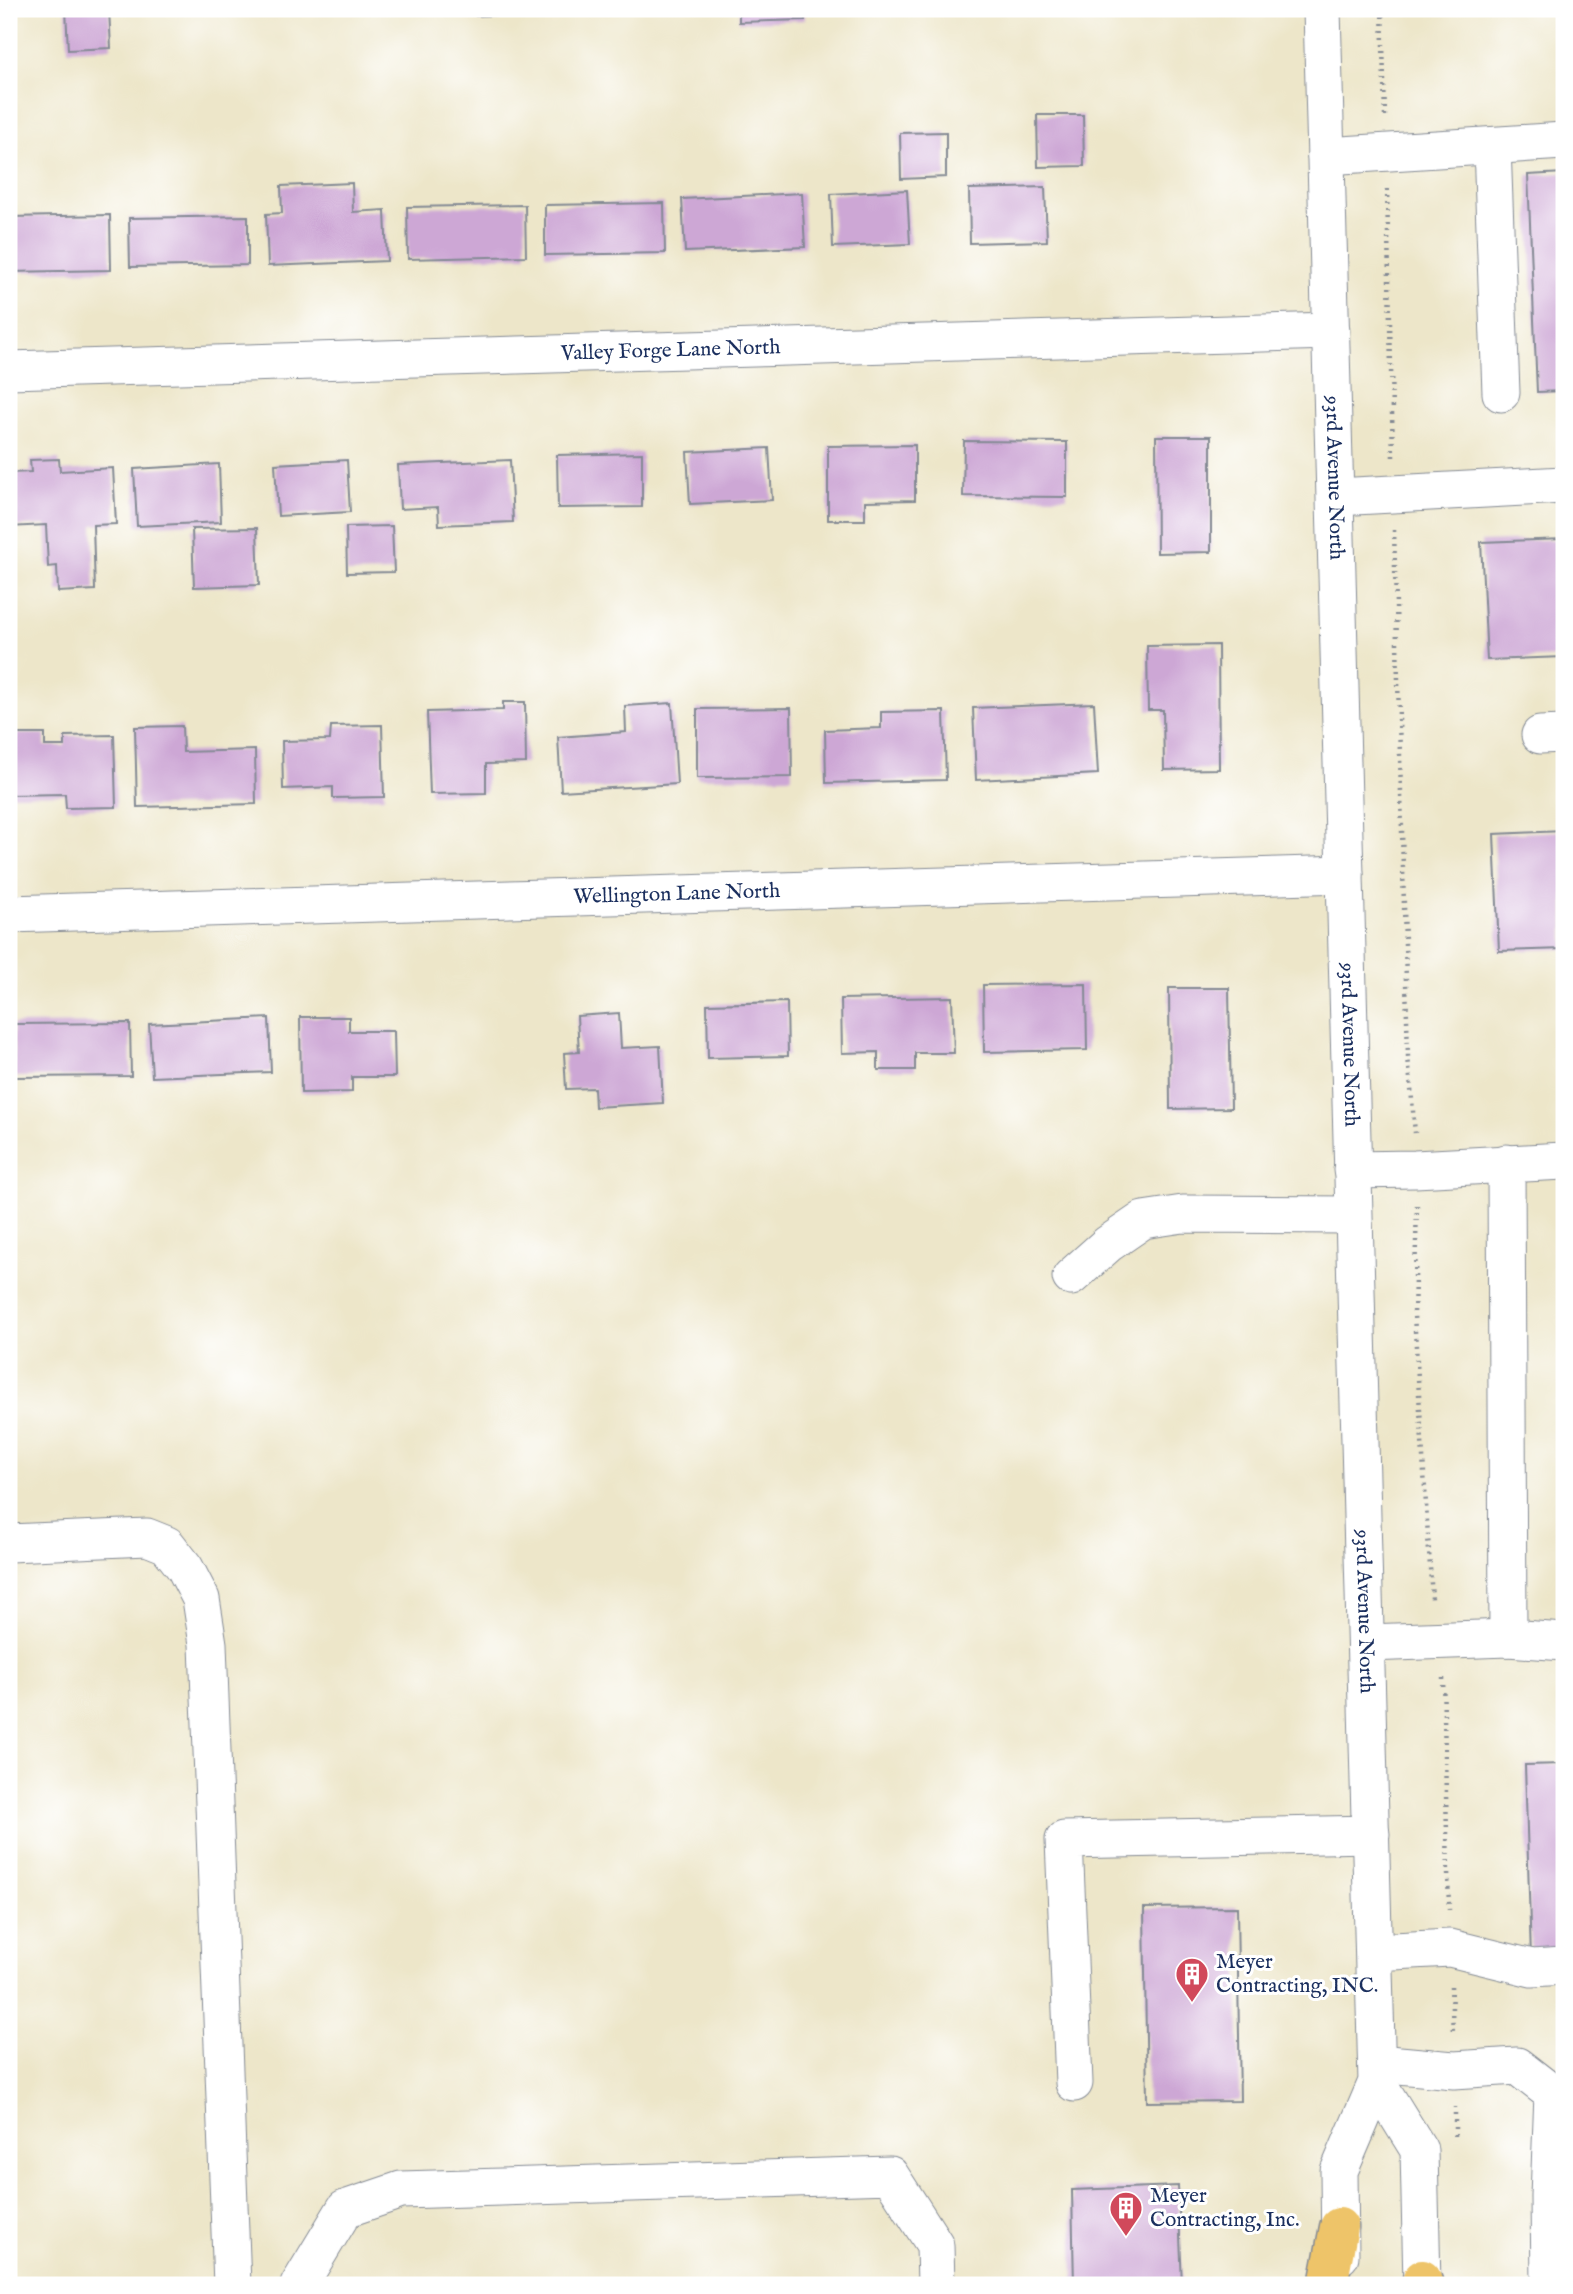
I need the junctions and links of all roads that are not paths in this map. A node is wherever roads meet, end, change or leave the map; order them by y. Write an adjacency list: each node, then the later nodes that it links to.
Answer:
1 (1322, 9): 4 (street, 93rd Avenue North)
2 (1564, 141): 3 (street)
3 (1492, 146): 4 (street); 7 (street)
4 (1326, 156): 5 (street, 93rd Avenue North)
5 (1331, 331): 6 (street, Valley Forge Lane North); 9 (street, 93rd Avenue North)
6 (9, 370)
7 (1501, 393)
8 (1564, 485): 9 (street)
9 (1336, 497): 10 (street, 93rd Avenue North)
10 (1345, 874): 11 (street, Wellington Lane North); 14 (street, 93rd Avenue North)
11 (9, 915)
12 (1564, 1161): 13 (street)
13 (1506, 1163): 14 (street); 18 (street)
14 (1352, 1170): 15 (street, 93rd Avenue North)
15 (1353, 1215): 16 (street); 20 (street, 93rd Avenue North)
16 (1071, 1277)
17 (9, 1543): 29 (street)
18 (1508, 1638): 19 (street); 20 (street)
19 (1564, 1642)
20 (1367, 1643): 21 (street, 93rd Avenue North)
21 (1371, 1834): 22 (street, 93rd Avenue North); 25 (street)
22 (1375, 1952): 23 (street); 24 (street, 93rd Avenue North)
23 (1564, 1966)
24 (1377, 2073): 26 (street); 27 (street, 93rd Avenue North); 28 (street)
25 (1074, 2082)
26 (1559, 2094): 34 (street)
27 (1339, 2227): 32 (main road); 33 (street, 93rd Avenue North)
28 (1423, 2283)
29 (232, 2285)
30 (299, 2285): 31 (street)
31 (936, 2285)
32 (1328, 2285)
33 (1341, 2285)
34 (1550, 2285)

